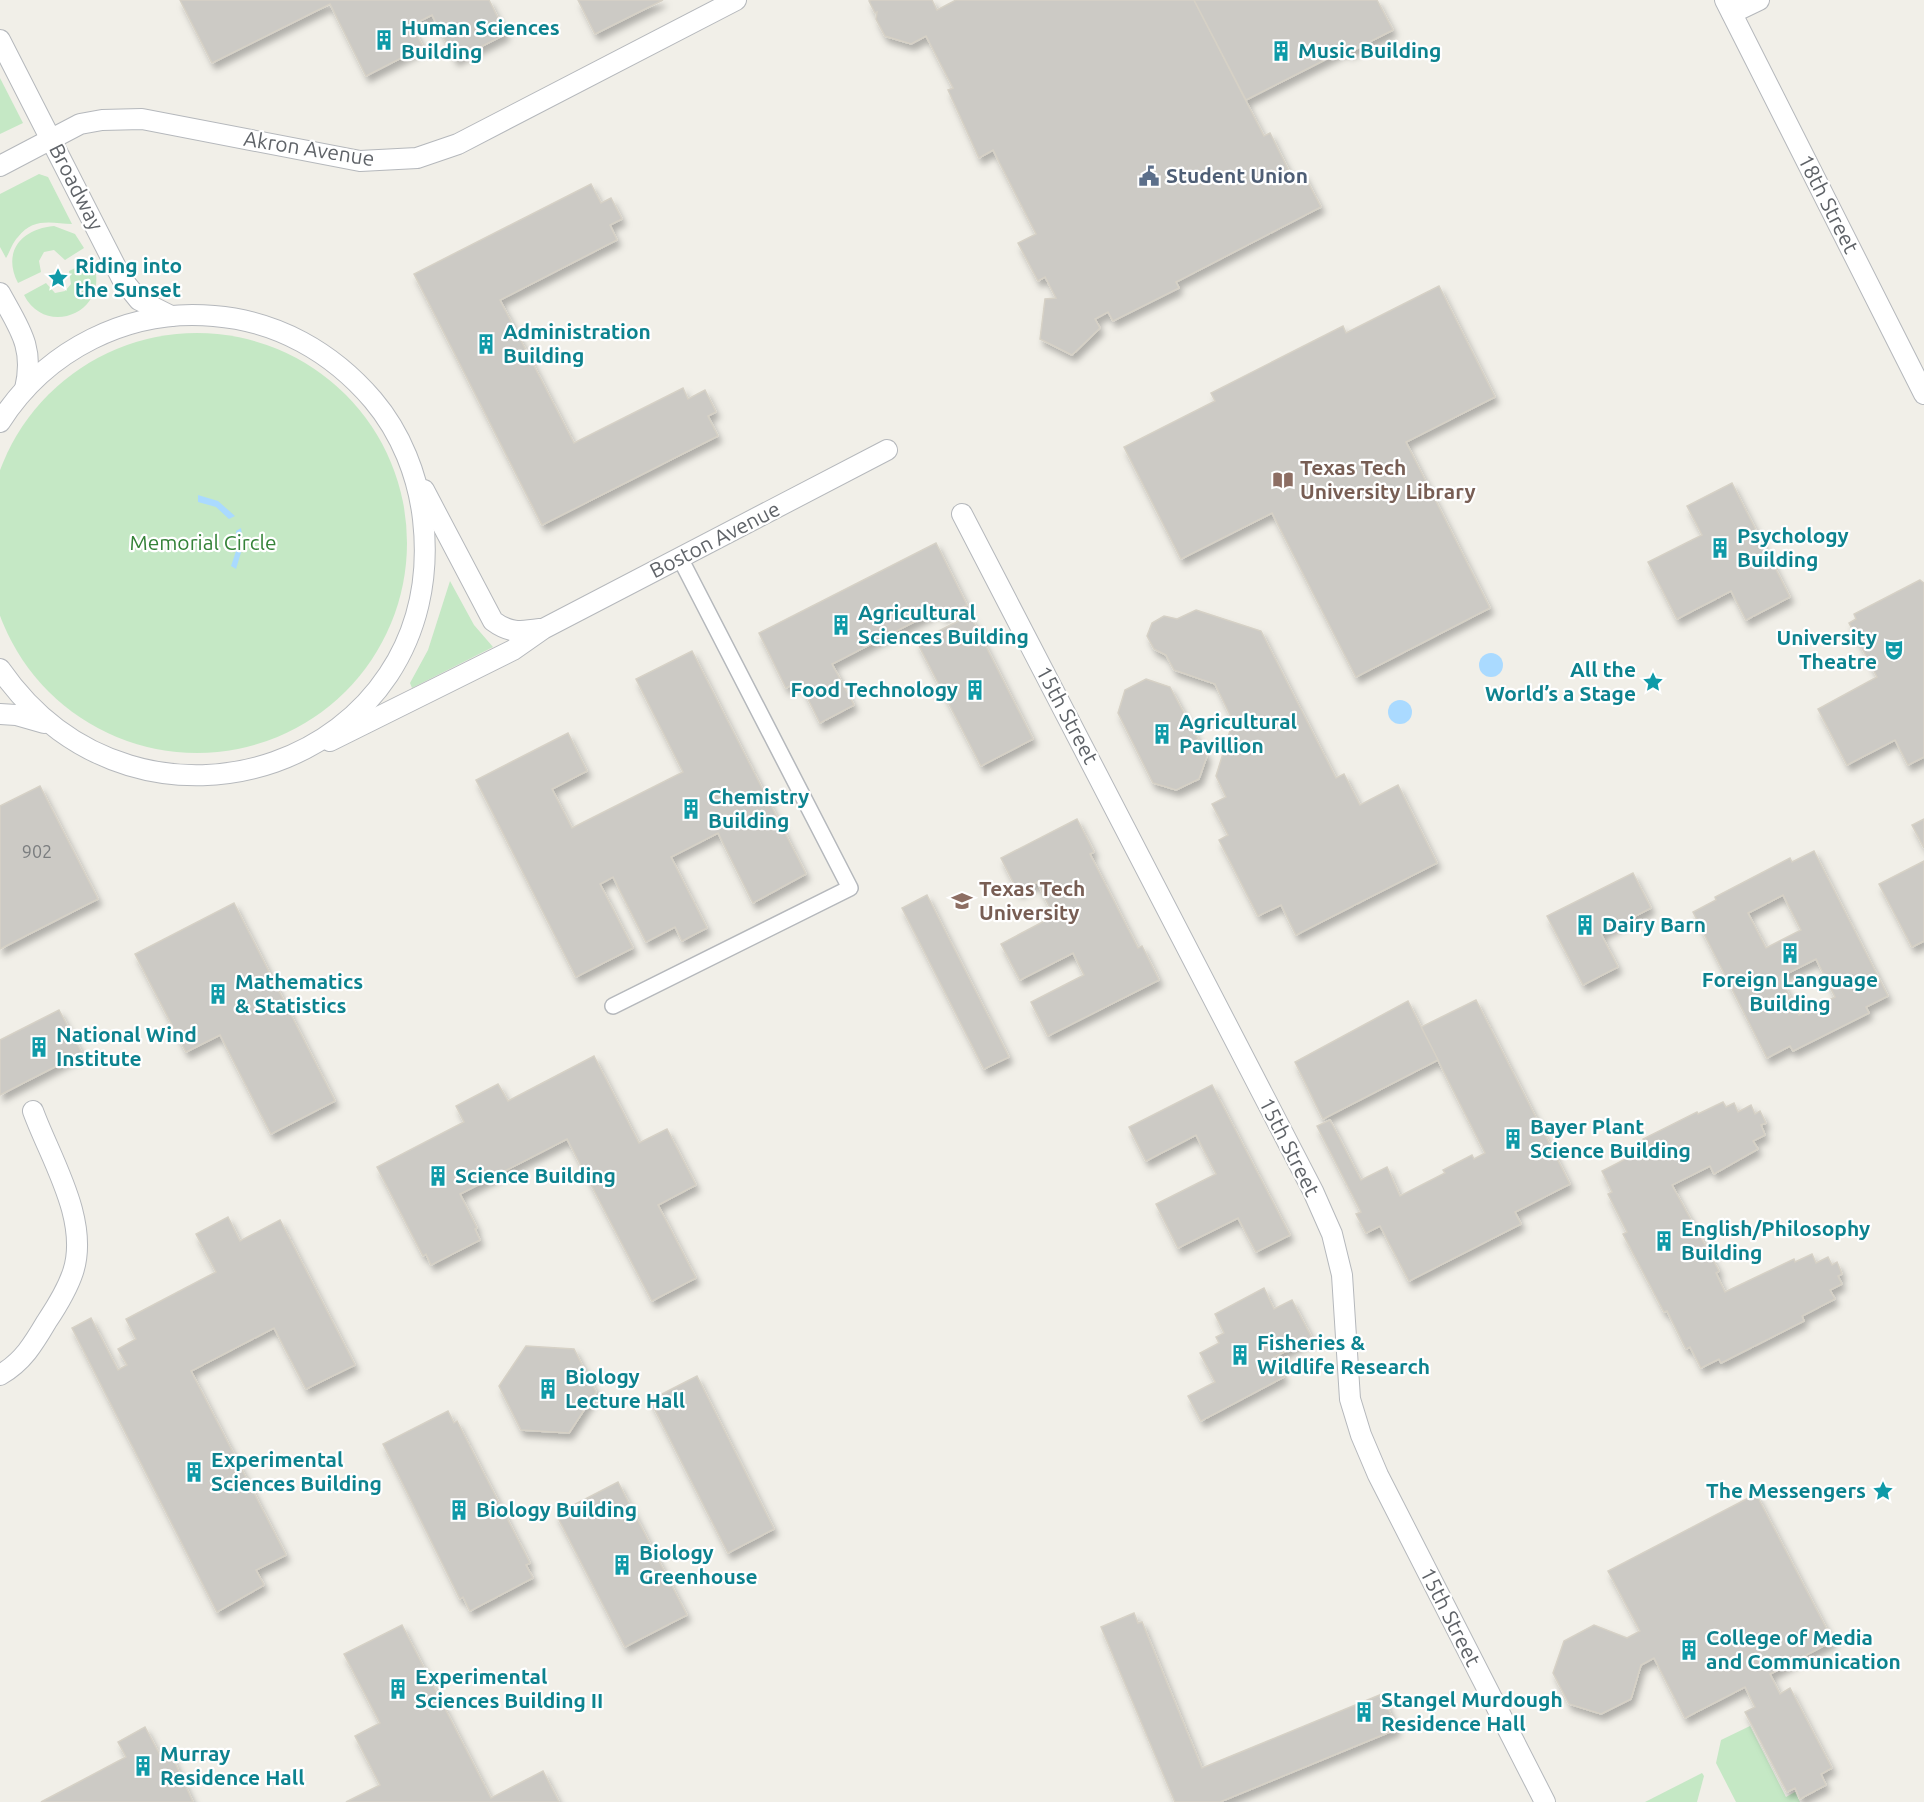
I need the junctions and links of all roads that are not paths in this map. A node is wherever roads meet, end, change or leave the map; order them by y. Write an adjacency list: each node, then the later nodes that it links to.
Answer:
1 (736, 0): 5 (street, Akron Avenue)
2 (1759, 0): 3 (street)
3 (1728, 7): 10 (street, 18th Street)
4 (0, 40): 5 (street, Broadway)
5 (51, 140): 6 (street, Akron Avenue); 8 (street, Broadway)
6 (0, 166)
7 (0, 293): 9 (street)
8 (171, 316): 9 (street); 13 (street)
9 (25, 389): 11 (street)
10 (1924, 393)
11 (0, 422)
12 (887, 450): 15 (street, Boston Avenue)
13 (411, 466): 16 (street, Boston Avenue); 20 (street)
14 (962, 514): 24 (street, 15th Street)
15 (680, 558): 16 (street, Boston Avenue); 21 (street)
16 (543, 629): 20 (street, Boston Avenue)
17 (0, 669): 19 (street)
18 (0, 714): 19 (street)
19 (50, 725): 20 (street)
20 (297, 753)
21 (613, 1006)
22 (33, 1111): 23 (street)
23 (0, 1375)
24 (1545, 1802)

